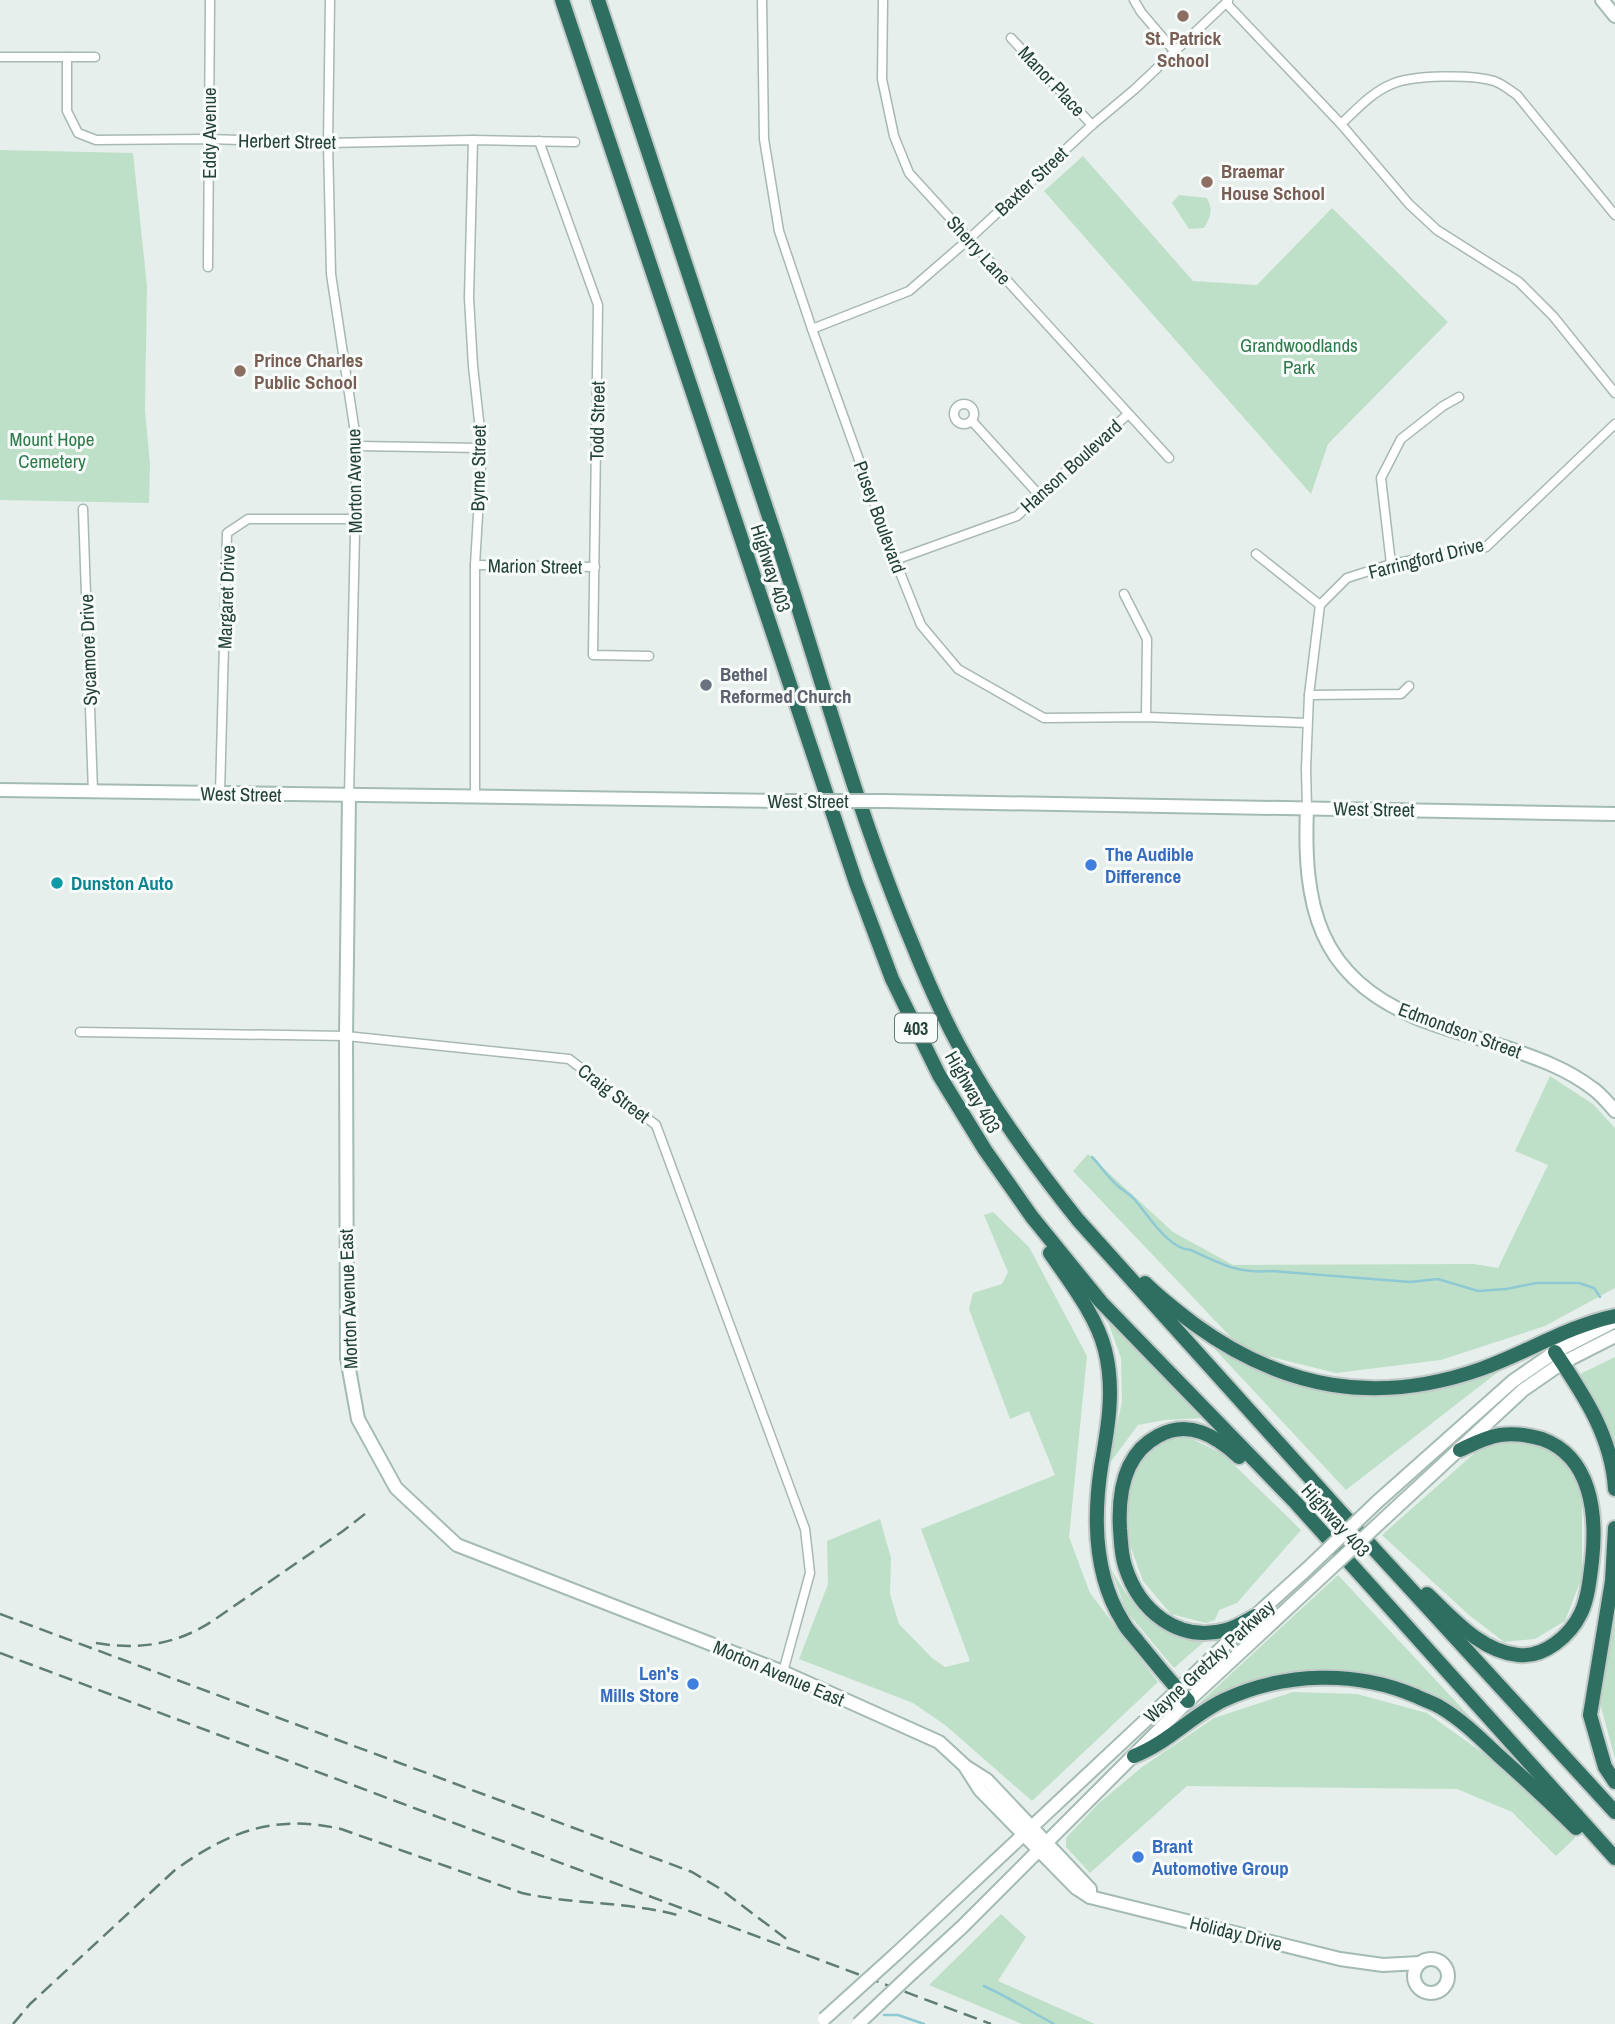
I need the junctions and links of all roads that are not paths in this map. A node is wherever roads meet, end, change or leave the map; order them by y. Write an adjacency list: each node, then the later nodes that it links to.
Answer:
1 (210, 0): 18 (street, Eddy Avenue)
2 (330, 0): 22 (street, Morton Avenue)
3 (562, 0): 60 (highway, Highway 403 / 403)
4 (598, 0): 61 (highway, Highway 403 / 403)
5 (762, 0): 26 (street, Pusey Boulevard)
6 (883, 0): 24 (street, Sherry Lane)
7 (1134, 0): 12 (street)
8 (1602, 0): 10 (main road)
9 (1228, 2): 12 (street, Baxter Street); 16 (street)
10 (1615, 16)
11 (1012, 38): 17 (street, Manor Place)
12 (1175, 52): 17 (street, Baxter Street)
13 (0, 57): 14 (street)
14 (67, 57): 15 (street); 18 (street, Herbert Street)
15 (95, 57)
16 (1341, 124): 23 (street); 27 (street)
17 (1092, 125): 24 (street, Baxter Street)
18 (208, 139): 22 (street, Herbert Street); 25 (street, Eddy Avenue)
19 (473, 140): 20 (street, Herbert Street); 22 (street, Herbert Street); 33 (street, Byrne Street)
20 (539, 141): 21 (street, Herbert Street); 42 (street, Todd Street)
21 (575, 142)
22 (328, 143): 32 (street, Morton Avenue)
23 (1615, 215)
24 (970, 239): 26 (street, Baxter Street); 29 (street, Sherry Lane)
25 (208, 267)
26 (812, 329): 39 (street, Pusey Boulevard)
27 (1615, 393)
28 (1459, 397): 40 (street)
29 (1128, 414): 34 (street, Sherry Lane); 35 (street, Hanson Boulevard)
30 (972, 421): 35 (street)
31 (1615, 424): 40 (street, Farringford Drive)
32 (358, 446): 33 (street); 37 (street, Morton Avenue)
33 (482, 448): 41 (street, Byrne Street)
34 (1169, 458)
35 (1040, 496): 39 (street, Hanson Boulevard)
36 (83, 509): 51 (street, Sycamore Drive)
37 (356, 519): 52 (street, Margaret Drive); 53 (street, Morton Avenue)
38 (1256, 554): 44 (street)
39 (895, 560): 48 (street, Pusey Boulevard)
40 (1391, 564): 44 (street, Farringford Drive)
41 (475, 565): 42 (street, Marion Street); 54 (street, Byrne Street)
42 (595, 567): 45 (street, Todd Street)
43 (1124, 594): 48 (street)
44 (1320, 605): 47 (street)
45 (649, 656)
46 (1409, 686): 47 (street)
47 (1309, 695): 49 (street)
48 (1146, 717): 49 (street, Pusey Boulevard)
49 (1307, 723): 55 (street)
50 (0, 790): 51 (main road, West Street)
51 (93, 792): 52 (main road, West Street)
52 (220, 793): 53 (main road, West Street)
53 (349, 795): 54 (main road, West Street); 58 (main road, Morton Avenue East)
54 (475, 797): 55 (main road, West Street, bridge)
55 (1307, 808): 56 (main road, West Street); 59 (main road, Edmondson Street)
56 (1615, 814)
57 (80, 1032): 58 (street, Craig Street)
58 (346, 1036): 71 (main road, Morton Avenue East); 71 (street, Craig Street)
59 (1615, 1111)
60 (1032, 1217): 67 (highway, Highway 403 / 403); 72 (highway)
61 (1079, 1220): 62 (highway); 69 (highway, Highway 403 / 403)
62 (1615, 1318): 64 (main road, Wayne Gretzky Parkway)
63 (1615, 1336): 64 (main road, Wayne Gretzky Parkway)
64 (1559, 1358): 65 (main road, Wayne Gretzky Parkway); 66 (highway); 70 (main road, Wayne Gretzky Parkway, bridge)
65 (1460, 1450): 69 (highway); 72 (main road, Wayne Gretzky Parkway, bridge)
66 (1615, 1489)
67 (1296, 1503): 70 (highway); 78 (highway, Highway 403 / 403)
68 (1615, 1528): 74 (highway)
69 (1374, 1549): 75 (highway, Highway 403 / 403)
70 (1255, 1616): 72 (main road, Wayne Gretzky Parkway)
71 (783, 1672): 76 (main road, Morton Avenue East)
72 (1183, 1695): 73 (main road, Wayne Gretzky Parkway); 76 (main road, Wayne Gretzky Parkway)
73 (1134, 1756): 77 (main road, Wayne Gretzky Parkway); 78 (highway)
74 (1615, 1782)
75 (1615, 1812)
76 (1028, 1832): 77 (main road, Morton Avenue East); 82 (main road, Wayne Gretzky Parkway, bridge)
77 (1042, 1847): 80 (main road, Holiday Drive); 83 (main road, Wayne Gretzky Parkway, bridge)
78 (1615, 1860)
79 (1420, 1963): 80 (main road, Holiday Drive); 81 (main road); 81 (main road)
80 (1383, 1965): 81 (main road, Holiday Drive)
81 (1414, 1981)
82 (822, 2022)
83 (858, 2024)

